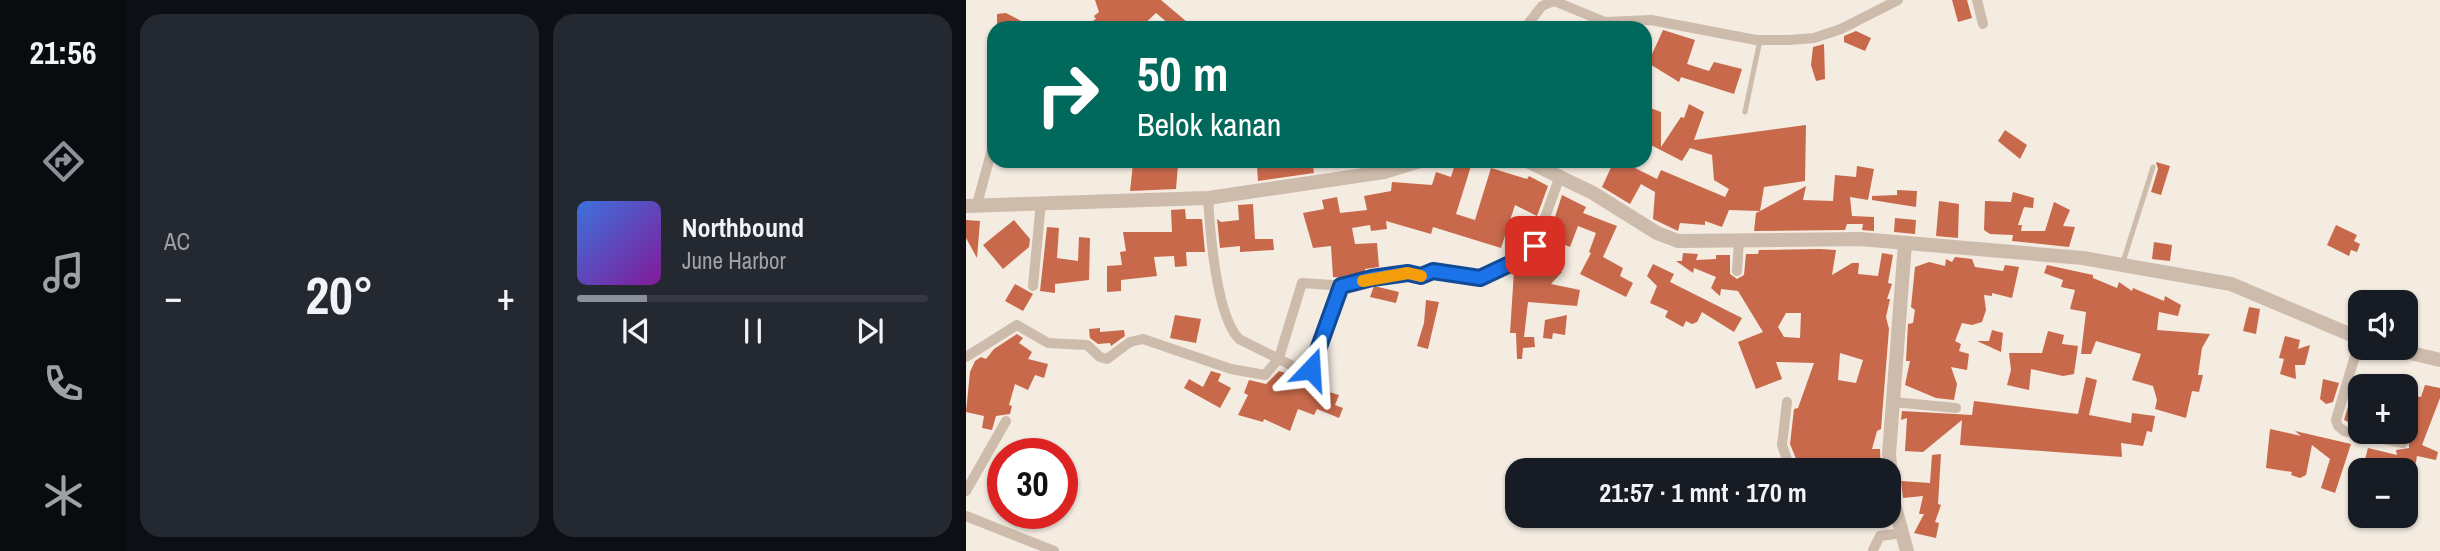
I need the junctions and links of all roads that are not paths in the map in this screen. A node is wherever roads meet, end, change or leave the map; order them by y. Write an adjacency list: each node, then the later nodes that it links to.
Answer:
1 (1898, 0): 8 (street)
2 (1978, 0): 7 (street)
3 (1544, 3): 4 (street); 5 (street)
4 (1530, 21)
5 (1603, 21)
6 (1628, 21): 8 (street)
7 (1983, 24)
8 (1760, 40): 9 (lane)
9 (1745, 112)
10 (987, 162): 17 (street)
11 (2153, 167): 20 (lane)
12 (1397, 168): 15 (street)
13 (1543, 168): 14 (street)
14 (1560, 176): 18 (street); 23 (street)
15 (1208, 198): 16 (street); 27 (street)
16 (1041, 202): 17 (street); 22 (street)
17 (972, 205)
18 (1738, 240): 19 (street); 21 (street)
19 (1905, 243): 20 (street); 31 (street)
20 (2122, 265): 24 (street)
21 (1737, 271)
22 (1034, 286)
23 (1341, 286): 27 (street); 27 (street)
24 (2348, 334)
25 (2418, 355): 28 (street)
26 (966, 357): 27 (street)
27 (1279, 358)
28 (2440, 360)
29 (2348, 380): 34 (street)
30 (1787, 402): 35 (street)
31 (1893, 402): 32 (street); 36 (street)
32 (1956, 408)
33 (1006, 421): 37 (street)
34 (2348, 432)
35 (1786, 458)
36 (1890, 458)
37 (966, 491)
38 (966, 516): 42 (street)
39 (1901, 528): 40 (street)
40 (1902, 533): 41 (street); 43 (street)
41 (1873, 550)
42 (1054, 551)
43 (1907, 551)

